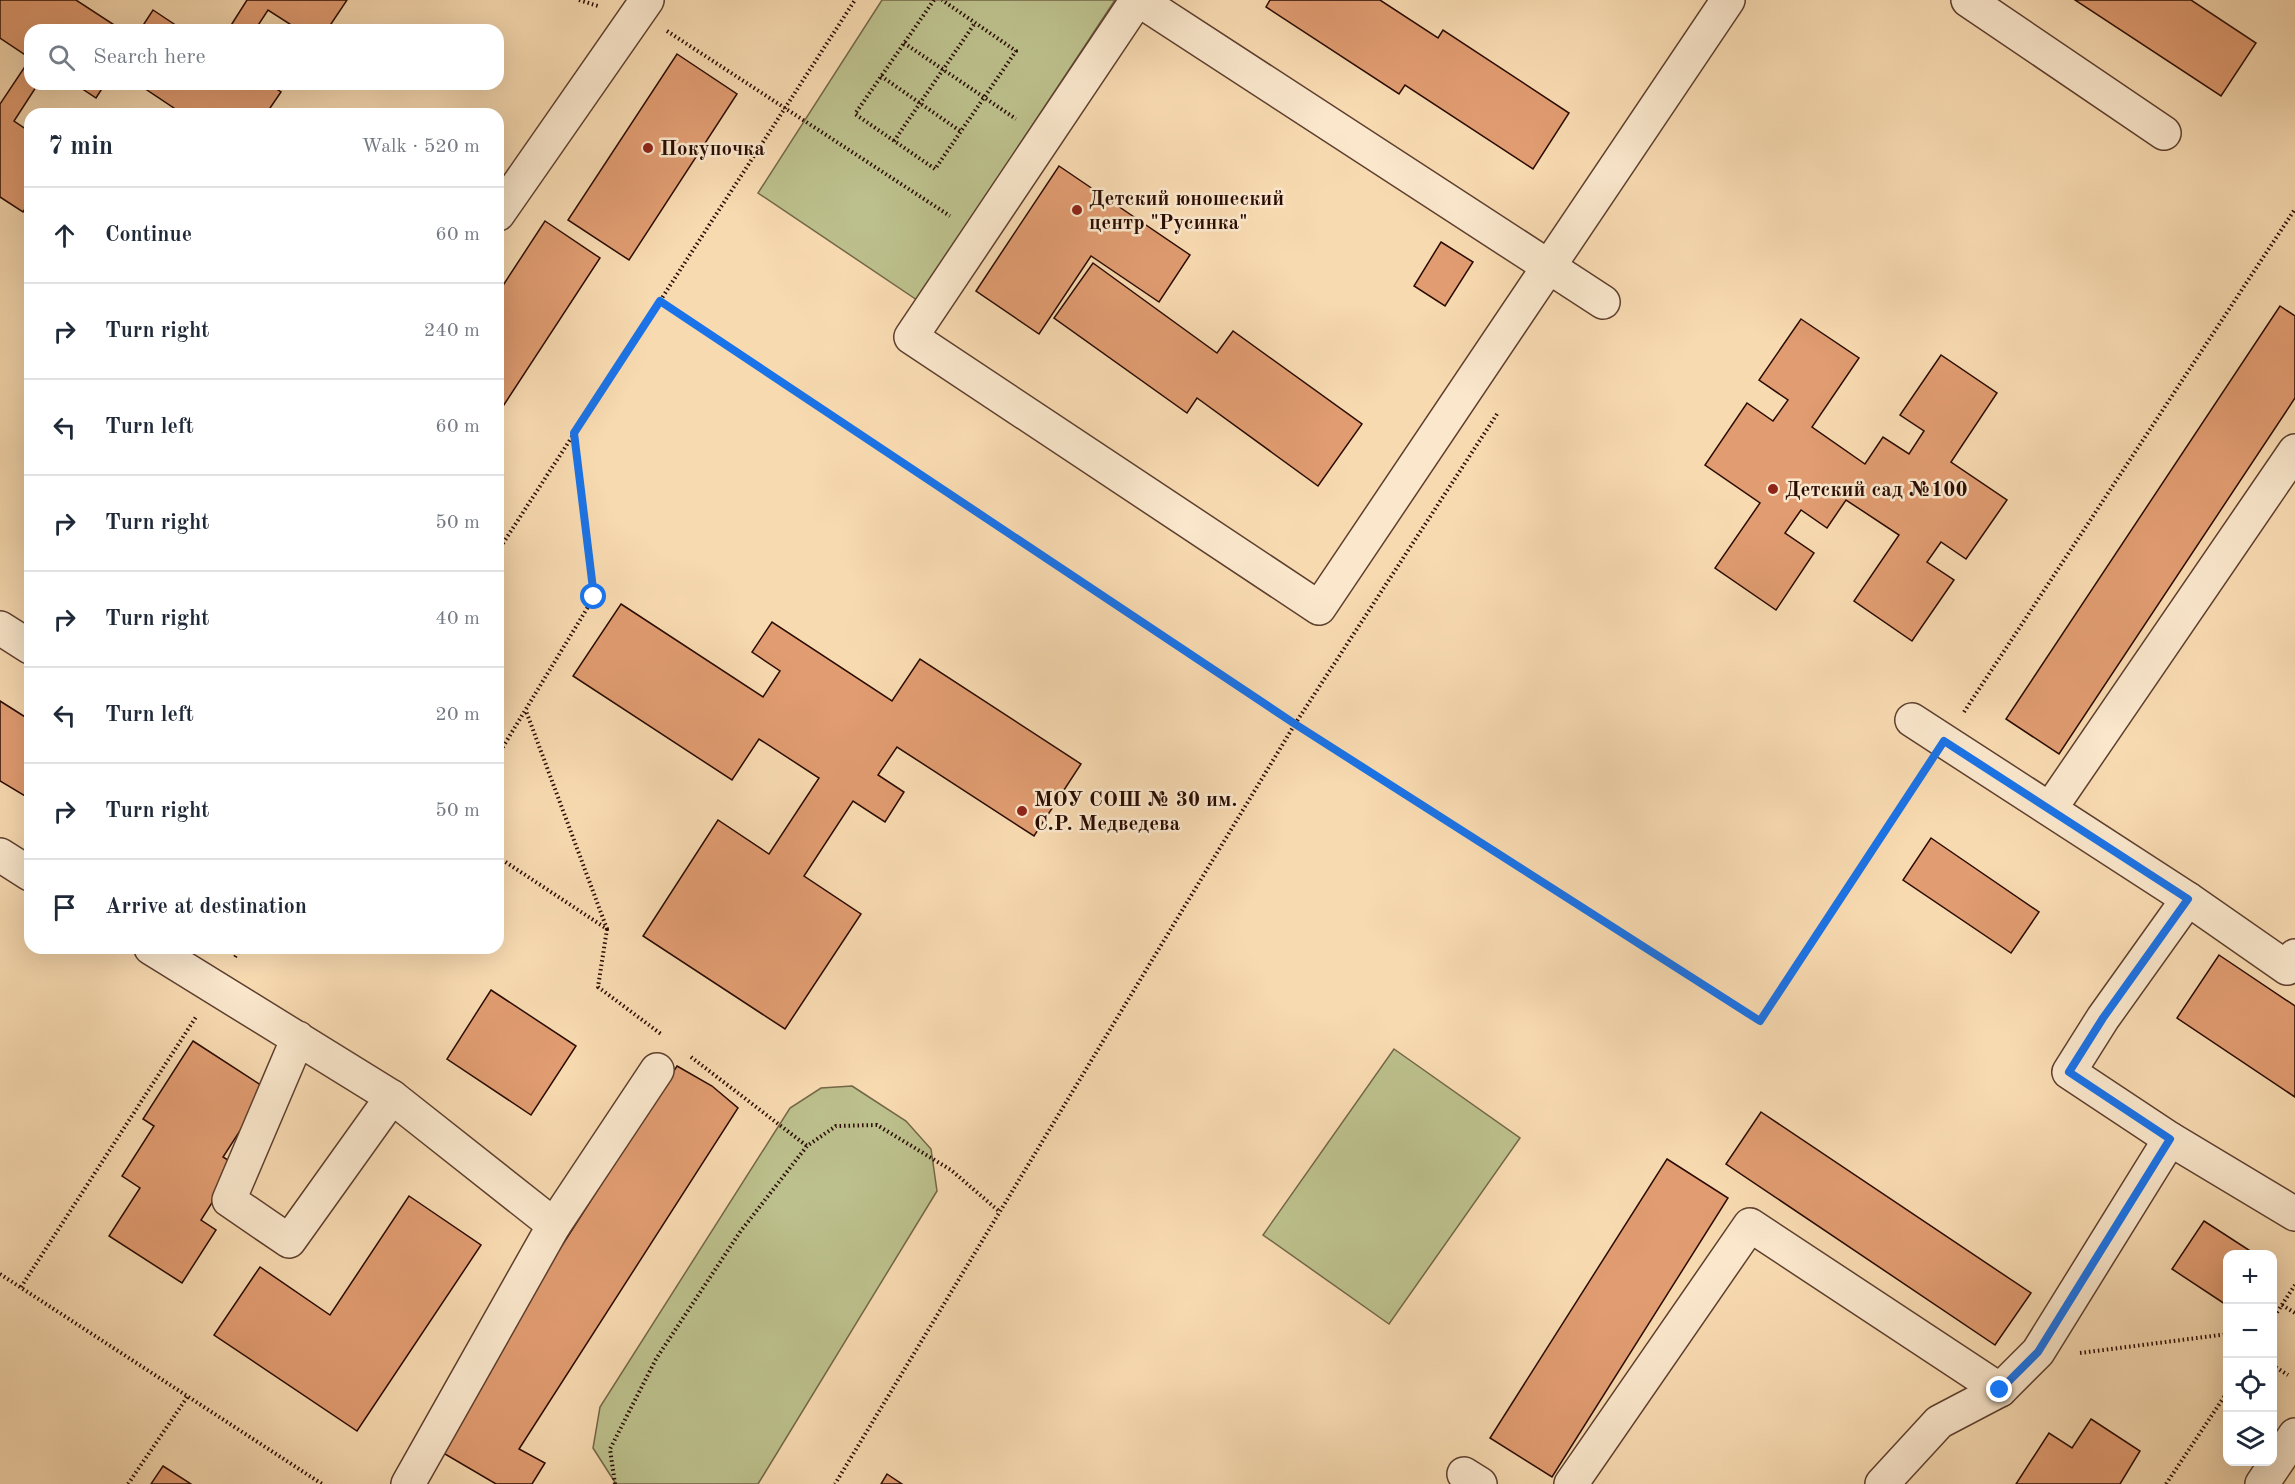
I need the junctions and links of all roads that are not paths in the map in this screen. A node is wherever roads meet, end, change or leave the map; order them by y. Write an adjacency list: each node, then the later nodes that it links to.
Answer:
1 (1138, 0): 7 (street); 7 (street)
2 (1728, 0): 7 (street)
3 (1968, 0): 5 (street)
4 (641, 9): 6 (street)
5 (2164, 133)
6 (504, 205)
7 (1547, 267): 8 (street)
8 (1603, 302)
9 (2295, 451): 13 (street)
10 (0, 628): 11 (street)
11 (24, 643)
12 (1912, 720): 13 (street)
13 (2050, 808): 16 (street)
14 (0, 855): 15 (street)
15 (24, 870)
16 (2188, 899): 18 (street); 22 (street)
17 (161, 954): 19 (street)
18 (2295, 956)
19 (298, 1038): 21 (street); 21 (street)
20 (657, 1070): 24 (street)
21 (392, 1097): 24 (street)
22 (2170, 1139): 23 (street); 25 (street)
23 (2295, 1214)
24 (554, 1225): 27 (street)
25 (2000, 1390): 28 (street); 29 (street)
26 (2295, 1435): 30 (street)
27 (408, 1484)
28 (1571, 1484)
29 (1882, 1484)
30 (2262, 1484)

